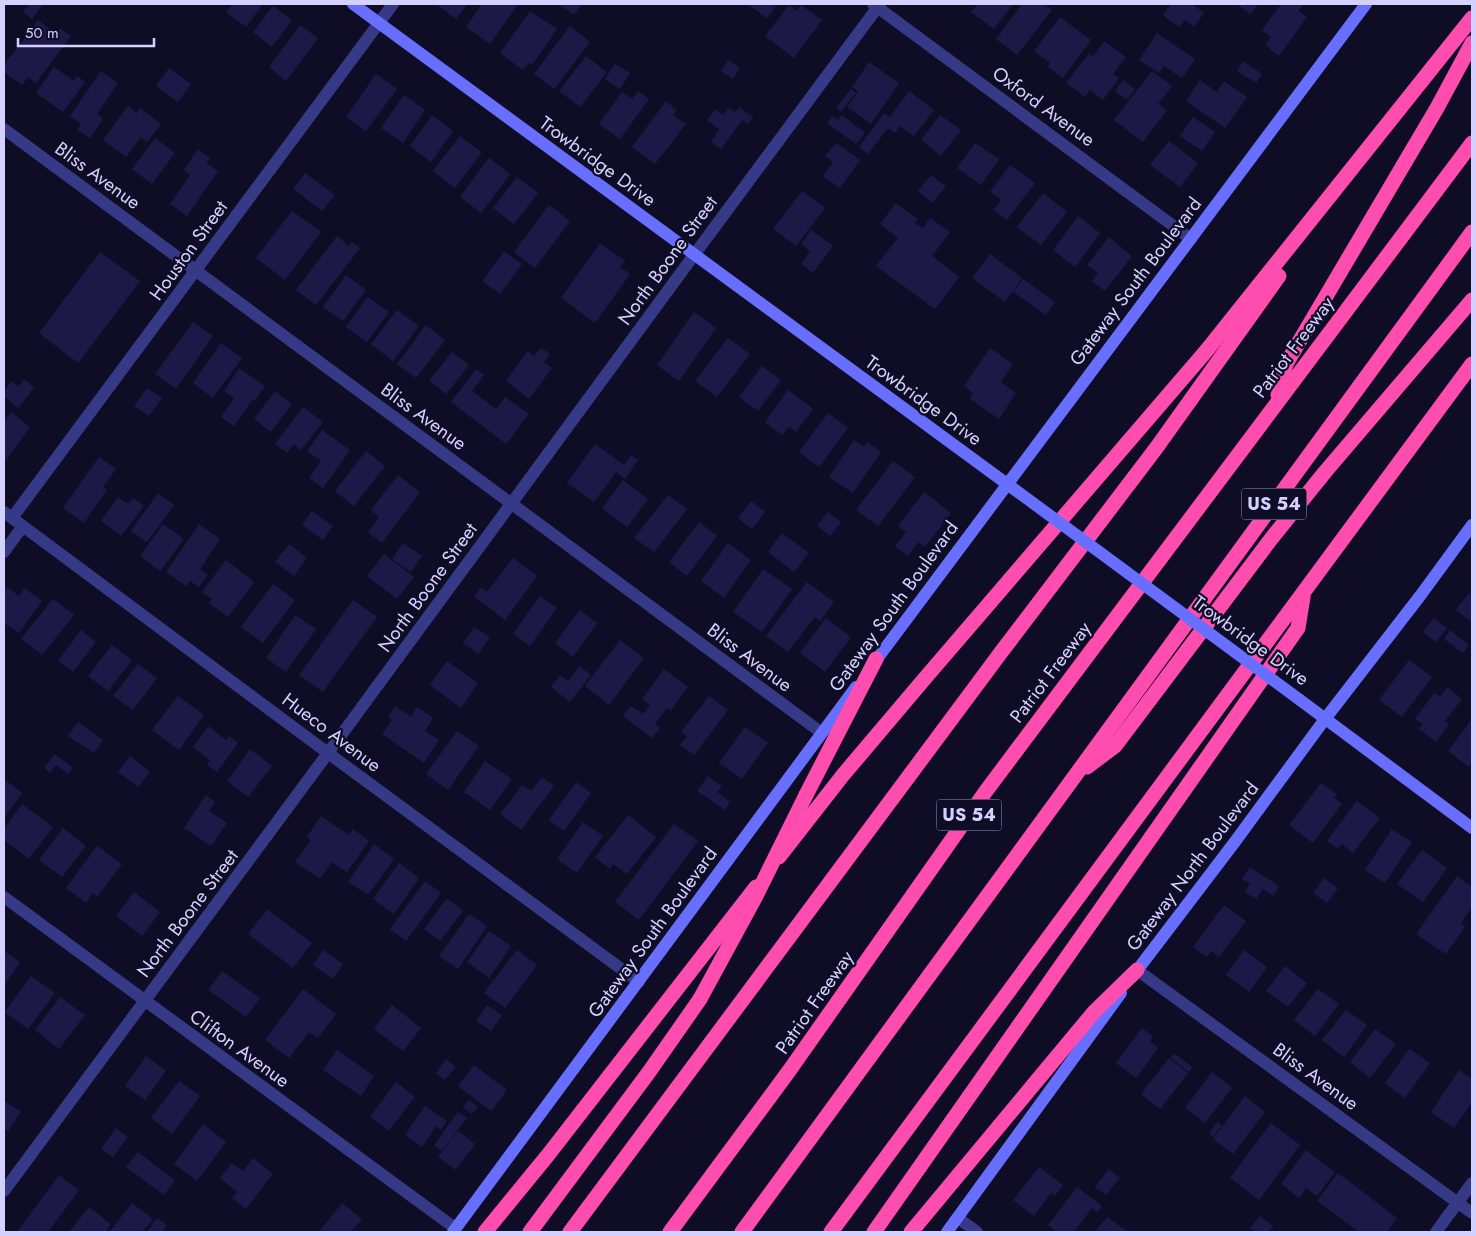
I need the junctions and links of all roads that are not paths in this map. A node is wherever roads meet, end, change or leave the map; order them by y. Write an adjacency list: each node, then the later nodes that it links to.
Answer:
1 (353, 4): 6 (main road, Trowbridge Drive)
2 (393, 4): 6 (street, Houston Street)
3 (1366, 4): 12 (main road, Gateway South Boulevard)
4 (877, 5): 12 (street, Oxford Avenue); 13 (street, North Boone Street)
5 (1472, 18): 9 (highway)
6 (379, 23): 13 (main road, Trowbridge Drive); 14 (street, Houston Street)
7 (1472, 43): 17 (highway)
8 (4, 129): 14 (street, Bliss Avenue)
9 (1380, 134): 40 (highway); 42 (highway)
10 (1472, 143): 17 (highway, Patriot Freeway / US 54)
11 (1472, 232): 28 (highway, US 54)
12 (1192, 239): 18 (main road, Gateway South Boulevard)
13 (694, 255): 18 (main road, Trowbridge Drive); 19 (street, North Boone Street)
14 (196, 271): 19 (street, Bliss Avenue); 20 (street, Houston Street)
15 (1472, 300): 28 (highway)
16 (1472, 364): 23 (highway)
17 (1276, 402): 43 (highway, Patriot Freeway / US 54)
18 (1006, 484): 24 (main road, Gateway South Boulevard); 25 (main road, Trowbridge Drive, bridge)
19 (512, 504): 26 (street, Bliss Avenue); 27 (street, North Boone Street)
20 (13, 519): 22 (street, Houston Street); 27 (street, Hueco Avenue)
21 (1472, 525): 25 (main road, Gateway North Boulevard)
22 (4, 552)
23 (1304, 593): 45 (highway); 46 (highway)
24 (876, 659): 26 (main road, Gateway South Boulevard); 41 (highway, bridge)
25 (1325, 718): 29 (main road, Trowbridge Drive); 31 (main road, Gateway North Boulevard)
26 (822, 733): 32 (main road, Gateway South Boulevard)
27 (328, 752): 32 (street, Hueco Avenue); 33 (street, North Boone Street)
28 (1075, 775): 44 (highway, US 54)
29 (1472, 828)
30 (4, 897): 33 (street, Clifton Avenue)
31 (1137, 970): 36 (street, Bliss Avenue); 38 (main road, Gateway North Boulevard); 47 (highway)
32 (638, 982): 39 (main road, Gateway South Boulevard)
33 (144, 1001): 35 (street, North Boone Street); 39 (street, Clifton Avenue)
34 (1472, 1183): 36 (street)
35 (4, 1191)
36 (1458, 1202): 37 (street, Bliss Avenue); 50 (street)
37 (1472, 1212)
38 (958, 1218): 48 (main road, Gateway North Boulevard); 49 (street)
39 (454, 1230)
40 (485, 1232)
41 (530, 1232)
42 (570, 1232)
43 (670, 1232)
44 (742, 1232)
45 (831, 1232)
46 (874, 1232)
47 (911, 1232)
48 (947, 1232)
49 (977, 1232)
50 (1436, 1232)

